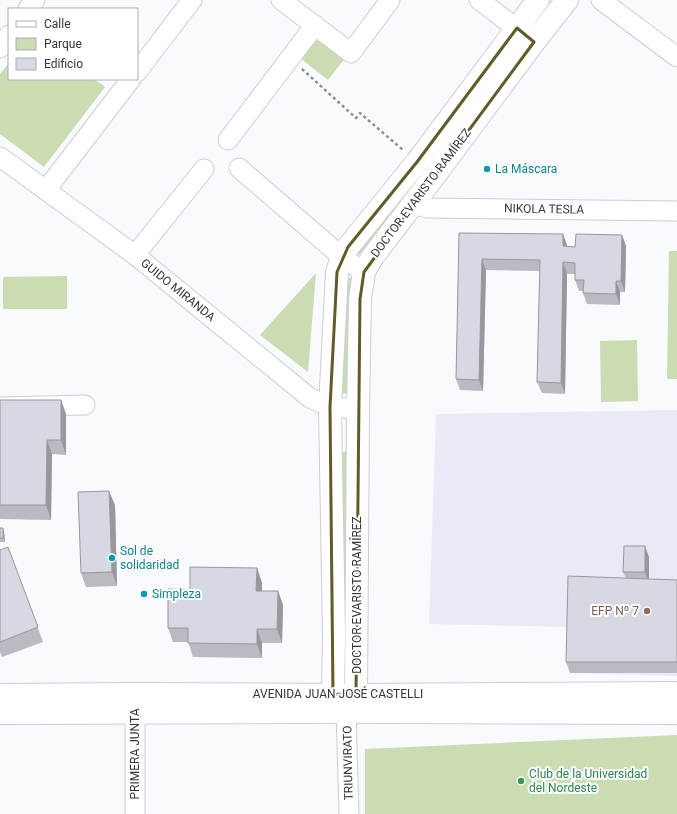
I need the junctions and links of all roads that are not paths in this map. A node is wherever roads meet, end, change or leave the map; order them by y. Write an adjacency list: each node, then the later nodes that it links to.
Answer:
1 (192, 0): 14 (street)
2 (281, 0): 8 (street)
3 (390, 0): 8 (street)
4 (479, 0): 9 (street)
5 (538, 0): 9 (main road, DOCTOR EVARISTO RAMÍREZ)
6 (567, 0): 11 (main road, DOCTOR EVARISTO RAMÍREZ)
7 (601, 0): 13 (street)
8 (315, 25): 16 (street)
9 (516, 28): 11 (street); 18 (main road, DOCTOR EVARISTO RAMÍREZ)
10 (8, 36): 12 (street)
11 (534, 42): 21 (main road, DOCTOR EVARISTO RAMÍREZ)
12 (0, 48)
13 (677, 57)
14 (138, 69)
15 (129, 80): 22 (street)
16 (228, 140)
17 (0, 157): 22 (street, GUIDO MIRANDA)
18 (417, 162): 21 (street); 26 (main road, DOCTOR EVARISTO RAMÍREZ)
19 (240, 168): 26 (street)
20 (204, 169): 25 (street)
21 (435, 175): 23 (main road, DOCTOR EVARISTO RAMÍREZ)
22 (46, 190): 25 (street, GUIDO MIRANDA)
23 (412, 204): 24 (street, NIKOLA TESLA); 27 (main road, DOCTOR EVARISTO RAMÍREZ)
24 (677, 211)
25 (135, 255): 30 (street, GUIDO MIRANDA)
26 (342, 257): 27 (street); 30 (main road, DOCTOR EVARISTO RAMÍREZ)
27 (364, 272): 31 (main road, DOCTOR EVARISTO RAMÍREZ)
28 (86, 405): 29 (street)
29 (0, 407)
30 (330, 407): 31 (street, GUIDO MIRANDA); 33 (main road, DOCTOR EVARISTO RAMÍREZ)
31 (358, 410): 36 (main road, DOCTOR EVARISTO RAMÍREZ)
32 (677, 693): 36 (main road, AVENIDA JUAN JOSÉ CASTELLI)
33 (333, 694): 35 (main road, AVENIDA JUAN JOSÉ CASTELLI); 36 (main road, AVENIDA JUAN JOSÉ CASTELLI)
34 (0, 695): 35 (main road, AVENIDA JUAN JOSÉ CASTELLI)
35 (135, 703): 36 (main road, AVENIDA JUAN JOSÉ CASTELLI); 37 (main road, AVENIDA JUAN JOSÉ CASTELLI); 39 (street, PRIMERA JUNTA)
36 (352, 703): 38 (main road, AVENIDA JUAN JOSÉ CASTELLI); 40 (street, TRIUNVIRATO)
37 (0, 713)
38 (677, 713)
39 (135, 814)
40 (349, 814)

